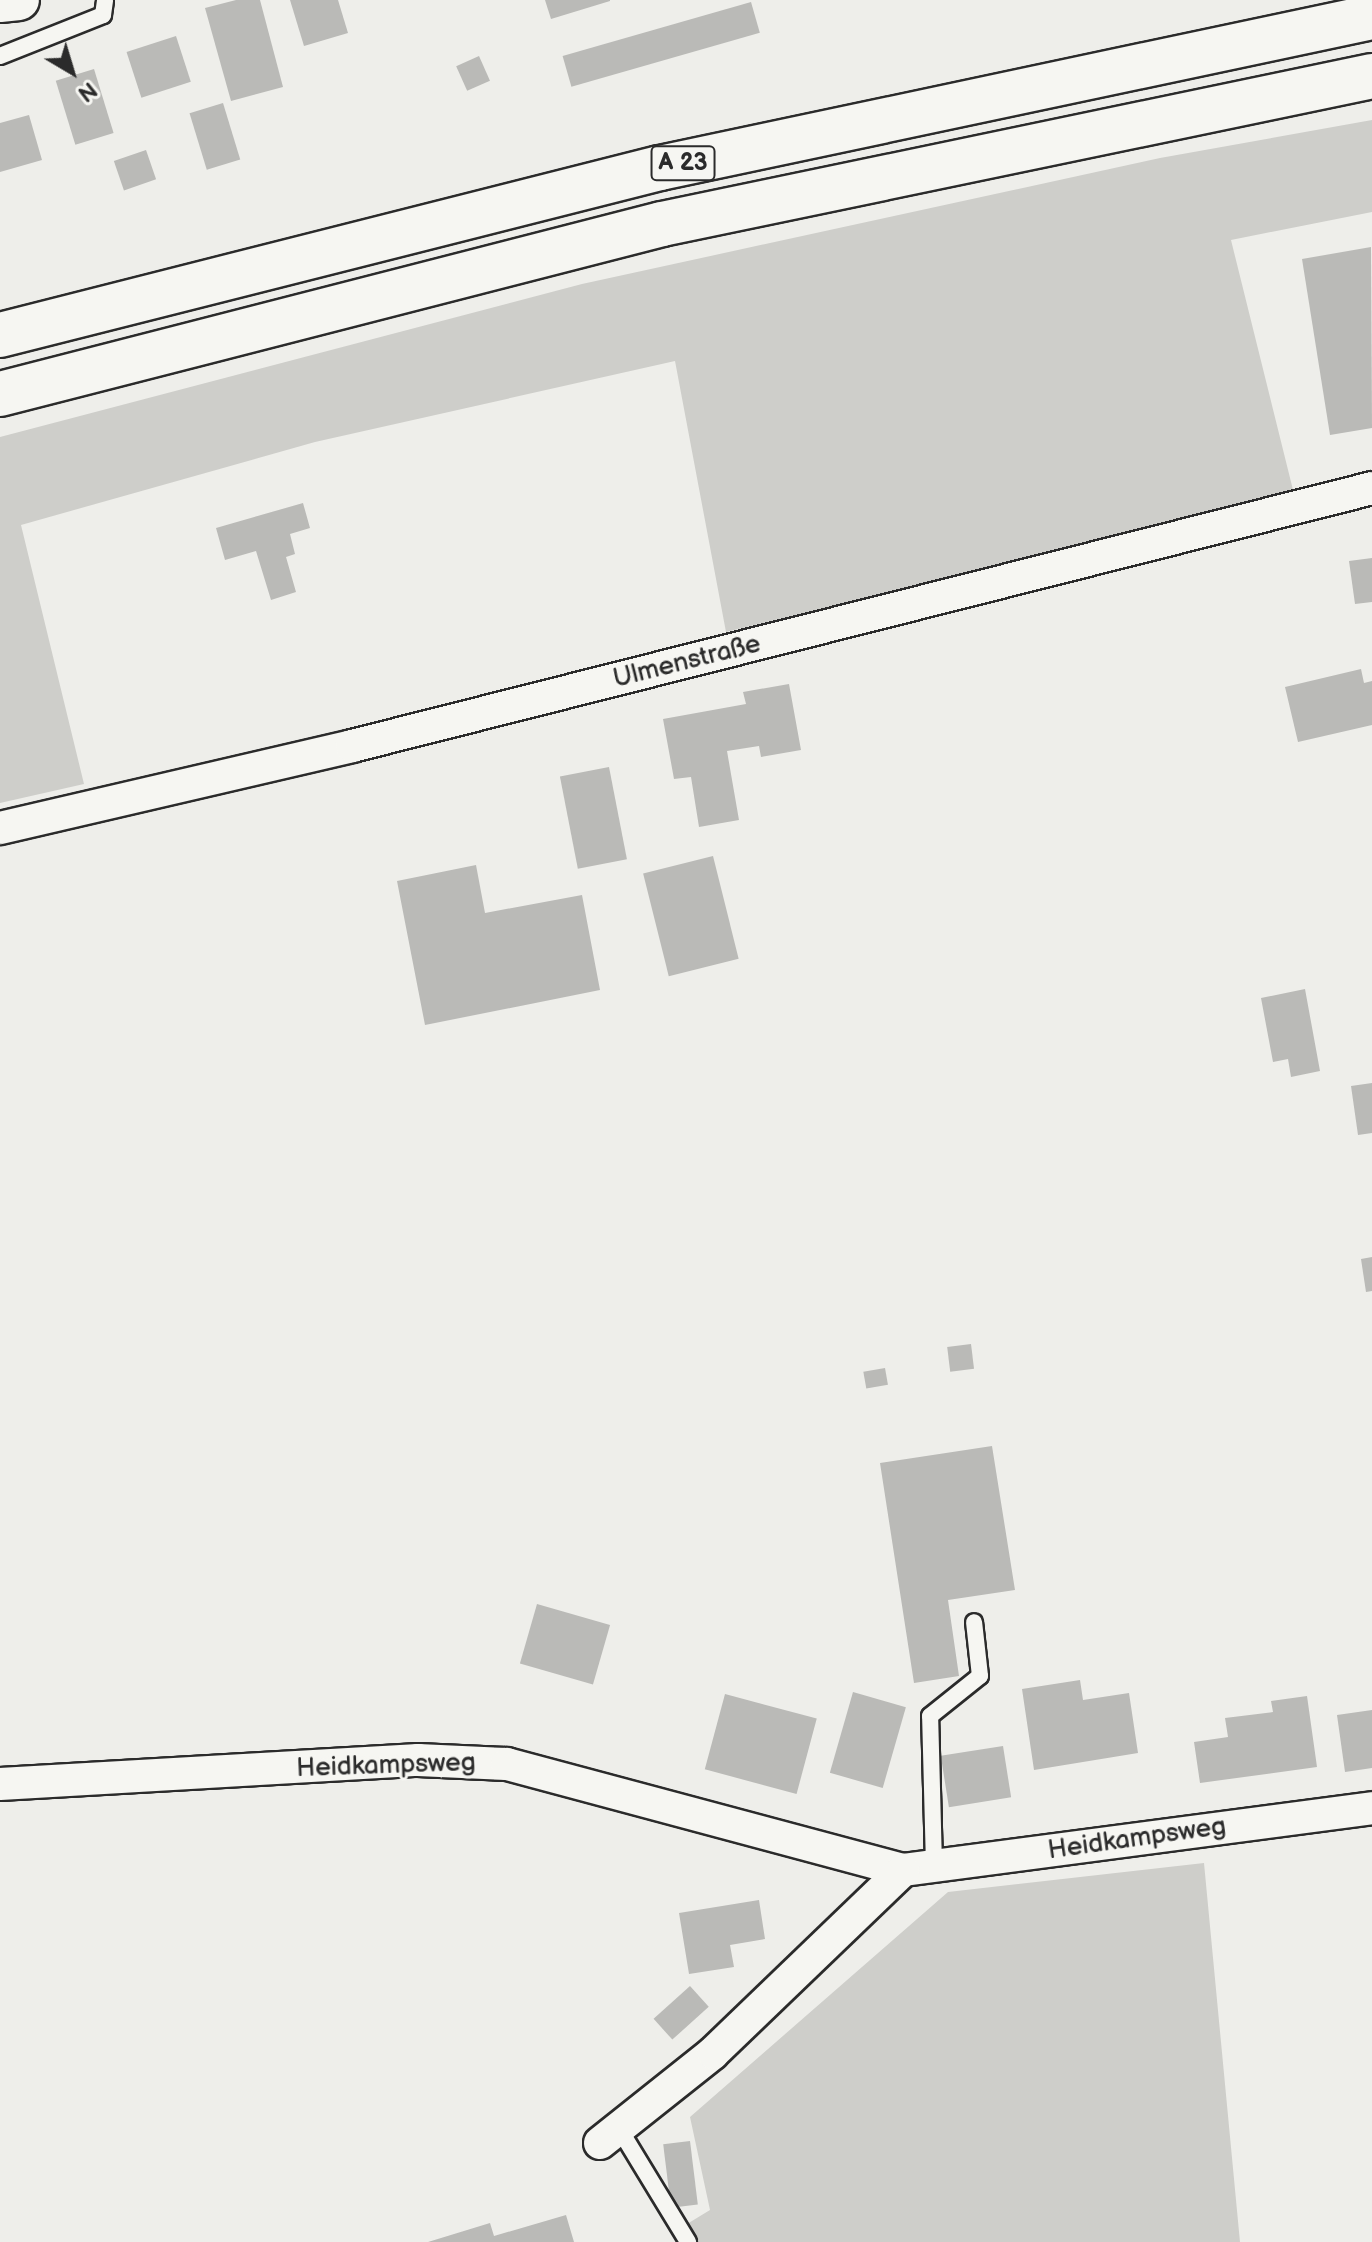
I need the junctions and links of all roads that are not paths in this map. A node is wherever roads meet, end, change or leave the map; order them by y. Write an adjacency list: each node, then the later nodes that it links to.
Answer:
1 (19, 0): 3 (street)
2 (105, 0): 5 (lane)
3 (0, 2)
4 (1372, 17): 7 (highway, A 23)
5 (0, 56)
6 (1372, 76): 8 (highway, A 23)
7 (0, 335)
8 (0, 394)
9 (1372, 488): 10 (street, Ulmenstraße)
10 (0, 828)
11 (974, 1622): 14 (lane)
12 (0, 1784): 15 (street, Heidkampsweg)
13 (1372, 1808): 14 (street, Heidkampsweg)
14 (934, 1865): 15 (street, Heidkampsweg)
15 (903, 1870): 16 (street)
16 (610, 2137): 17 (lane)
17 (688, 2242)

